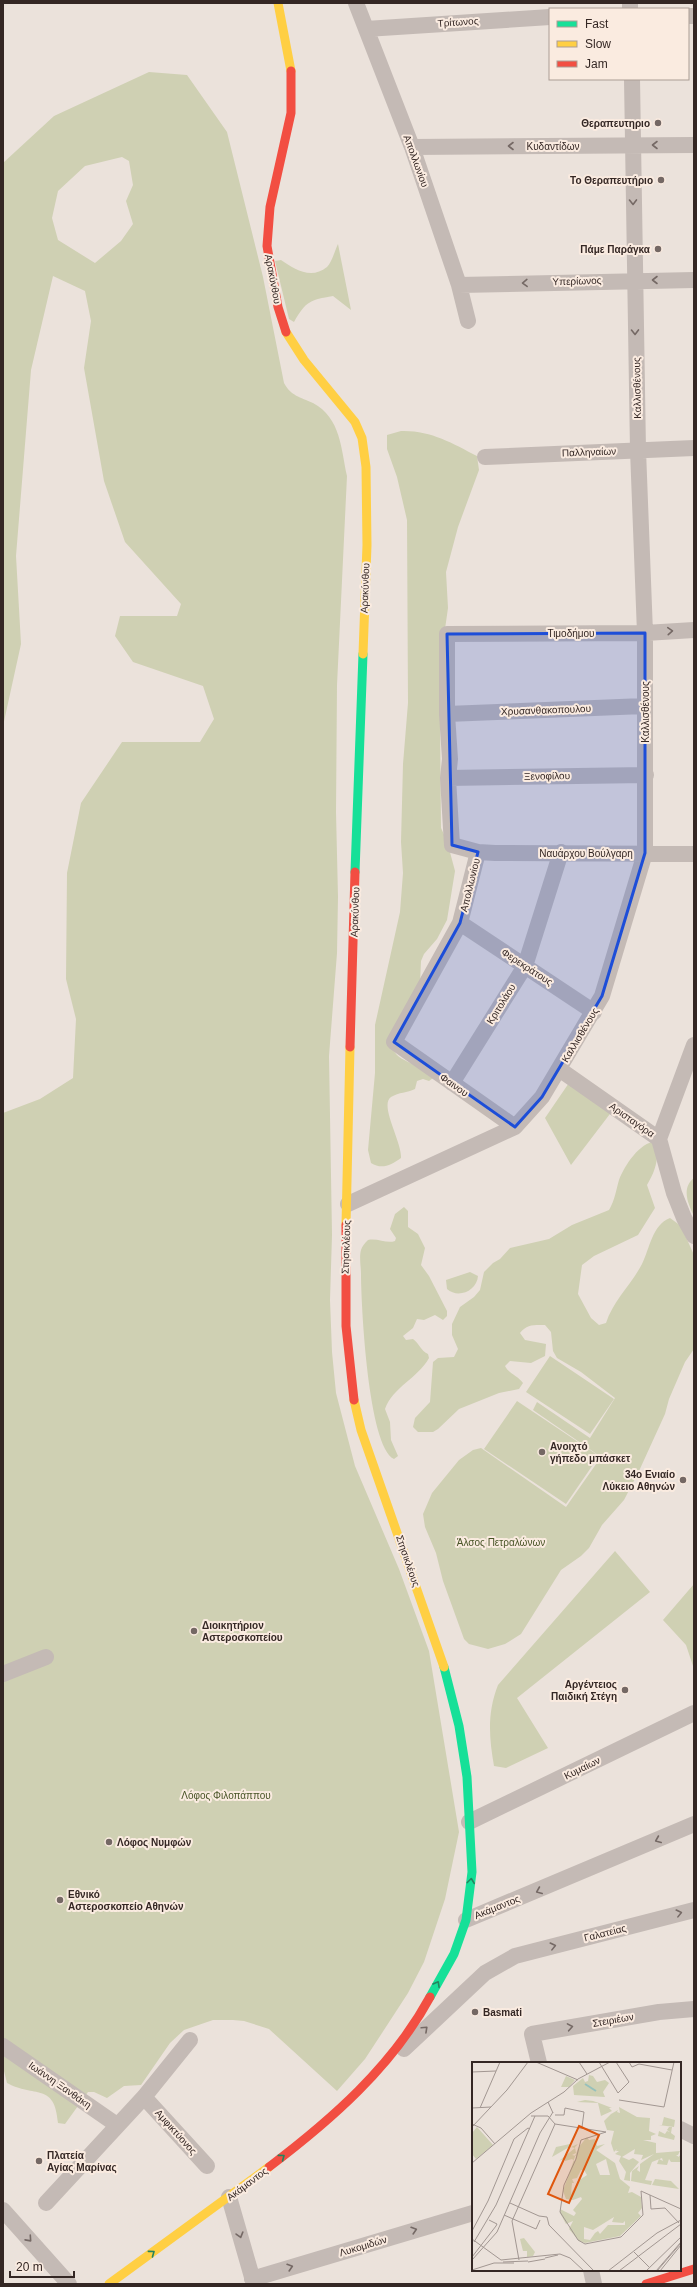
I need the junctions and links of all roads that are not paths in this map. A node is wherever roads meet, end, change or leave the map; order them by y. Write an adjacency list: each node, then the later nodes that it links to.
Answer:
1 (278, 3): 37 (street, Αρακύνθου)
2 (356, 3): 5 (street, Απολλωνίου)
3 (518, 10): 4 (street, Τρίτωνος); 5 (street, Τρίτωνος)
4 (549, 17)
5 (366, 28): 9 (street, Απολλωνίου)
6 (632, 80): 7 (street, Καλλισθένους)
7 (633, 145): 8 (street, Κυδαντίδων, one-way to 7); 9 (street, Κυδαντίδων, one-way to 9); 10 (street, Καλλισθένους, one-way to 10)
8 (694, 145)
9 (412, 147): 12 (street, Απολλωνίου)
10 (634, 280): 11 (street, Υπερίωνος, one-way to 10); 12 (street, Υπερίωνος, one-way to 12); 15 (street, Καλλισθένους, one-way to 15)
11 (694, 280)
12 (459, 285): 13 (street, Απολλωνίου)
13 (468, 321)
14 (694, 448): 15 (street, Παλληναίων)
15 (638, 450): 16 (street, Παλληναίων); 18 (street, Καλλισθένους)
16 (485, 457)
17 (694, 630): 18 (street, Τιμοδήμου, one-way to 17)
18 (645, 633): 19 (street, Τιμοδήμου); 20 (street, Καλλισθένους)
19 (447, 634): 21 (street, Απολλωνίου)
20 (644, 706): 21 (street, Χρυσανθακοπουλου); 22 (street, Καλλισθένους)
21 (447, 714): 23 (street, Απολλωνίου)
22 (646, 775): 23 (street, Ξενοφίλου); 26 (street, Καλλισθένους)
23 (448, 778): 24 (street, Απολλωνίου)
24 (478, 852): 25 (street, Ναυάρχου Βούλγαρη); 28 (street, Απολλωνίου)
25 (560, 852): 26 (street, Ναυάρχου Βούλγαρη); 29 (street, Κριτολάου)
26 (645, 853): 27 (street, Ναυάρχου Βούλγαρη); 30 (street, Καλλισθένους)
27 (694, 854)
28 (460, 923): 29 (street, Φερεκράτους); 31 (street, Απολλωνίου)
29 (524, 966): 30 (street, Φερεκράτους); 34 (street, Κριτολάου)
30 (594, 1012): 33 (street, Καλλισθένους)
31 (394, 1042): 34 (street, Φαινου)
32 (694, 1045): 36 (street)
33 (559, 1069): 35 (street, Καλλισθένους); 36 (street, Αρισταγόρα)
34 (452, 1083): 35 (street, Φαινου)
35 (515, 1127): 37 (street, Καλλισθένους)
36 (659, 1139): 38 (street, Αρισταγόρα)
37 (348, 1204): 42 (street, Στησικλέους)
38 (694, 1236)
39 (46, 1657): 40 (street)
40 (3, 1674)
41 (694, 1713): 42 (street, Κυμαίων)
42 (469, 1822): 45 (street, Στησικλέους, one-way to 42)
43 (694, 1824): 45 (street, Ακάμαντος, one-way to 45)
44 (694, 1910): 46 (street, Γαλατείας, one-way to 44)
45 (466, 1920): 51 (street, Ακάμαντος, one-way to 45)
46 (515, 1956): 51 (street, Ακάμαντος, one-way to 46)
47 (694, 2009): 50 (street, Στειριέων, one-way to 47)
48 (190, 2040): 52 (street)
49 (3, 2046): 53 (street, Ιωάννη Ξανθάκη)
50 (539, 2062)
51 (376, 2074): 57 (street, Ακάμαντος, one-way to 51)
52 (144, 2097): 53 (street); 56 (street, Αμφικτύονος)
53 (117, 2125): 58 (street)
54 (681, 2130): 55 (street)
55 (694, 2136)
56 (207, 2166)
57 (229, 2198): 63 (street, one-way to 63); 65 (street, Ακάμαντος, one-way to 57)
58 (46, 2203)
59 (3, 2210): 64 (street, one-way to 64)
60 (472, 2213): 63 (street, Λυκομιδών, one-way to 60)
61 (694, 2270): 67 (street)
62 (591, 2271): 66 (street)
63 (253, 2281)
64 (70, 2284)
65 (109, 2284)
66 (594, 2284)
67 (646, 2284)

